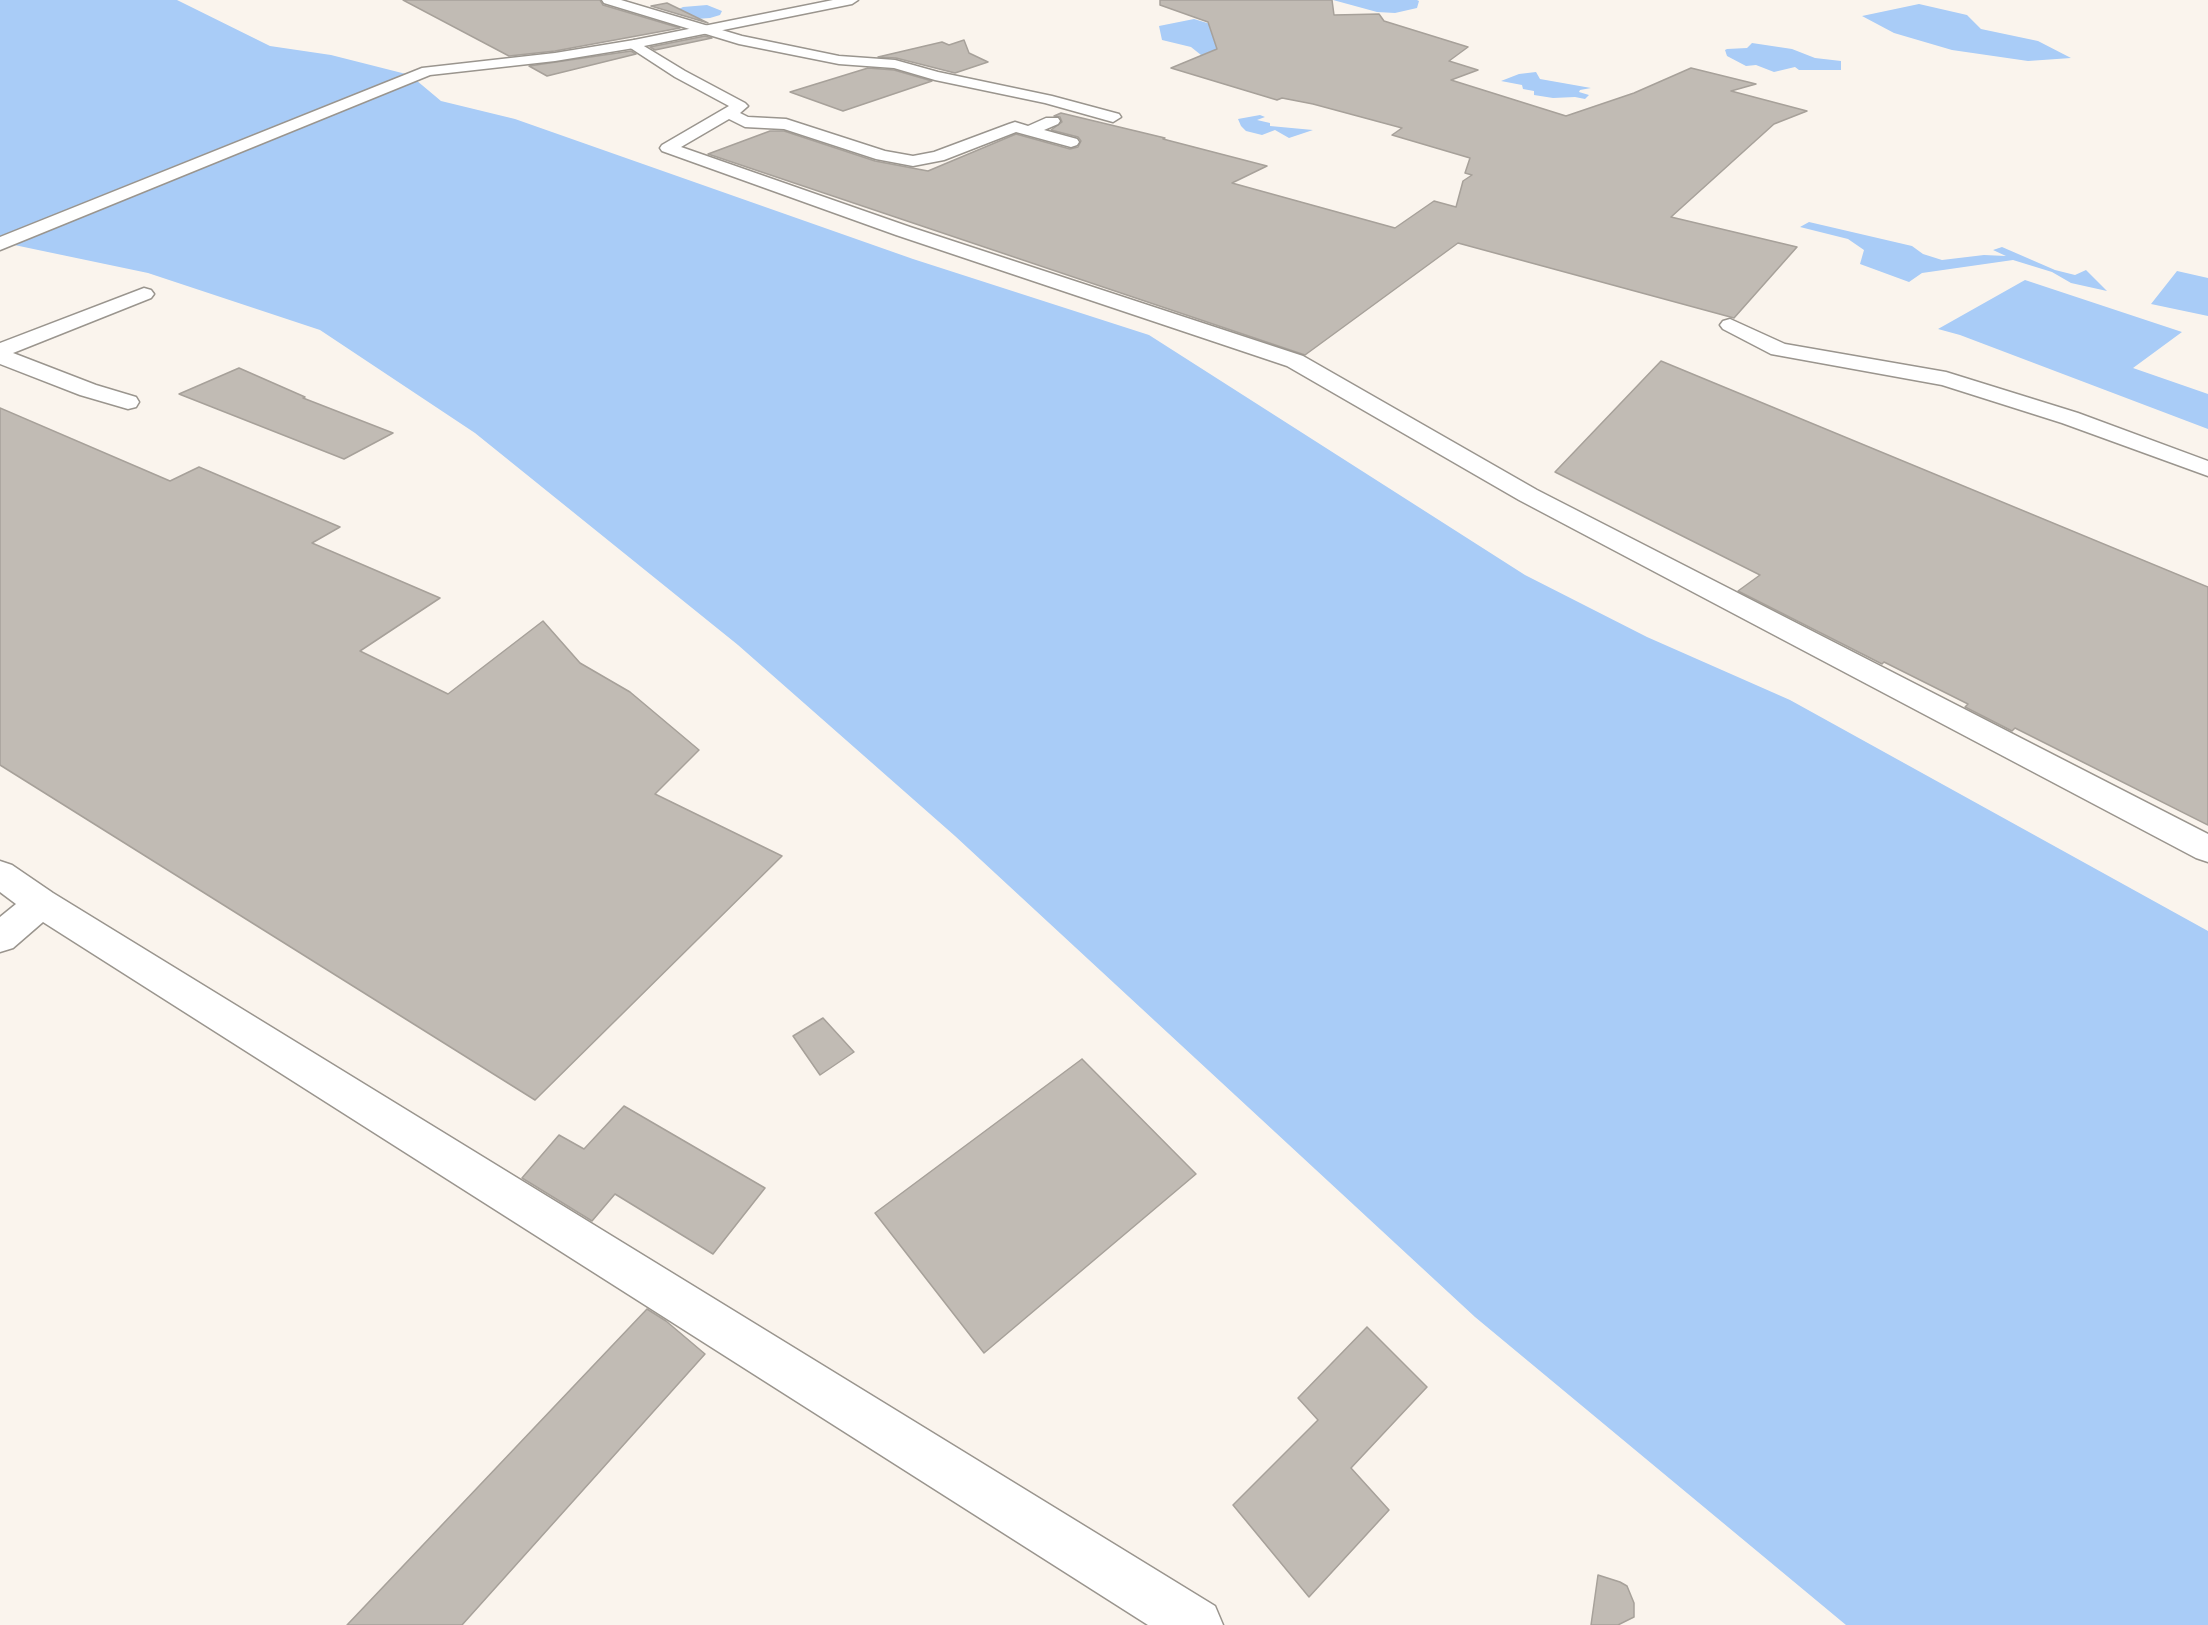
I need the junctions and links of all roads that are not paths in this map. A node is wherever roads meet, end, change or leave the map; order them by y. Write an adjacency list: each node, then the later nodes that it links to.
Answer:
1 (608, 0): 3 (street)
2 (852, 0): 3 (street)
3 (700, 30): 4 (street); 6 (street)
4 (634, 44): 5 (street); 10 (street)
5 (729, 114): 8 (street); 17 (street)
6 (1113, 117)
7 (1052, 121): 8 (street)
8 (1029, 131): 9 (street)
9 (1071, 142)
10 (0, 244)
11 (144, 294): 13 (street)
12 (1730, 326): 16 (street)
13 (0, 351)
14 (0, 356): 15 (street)
15 (128, 402)
16 (2208, 469)
17 (2208, 849)
18 (0, 874): 19 (street)
19 (41, 903): 20 (street); 21 (street)
20 (0, 938)
21 (1196, 1625)

